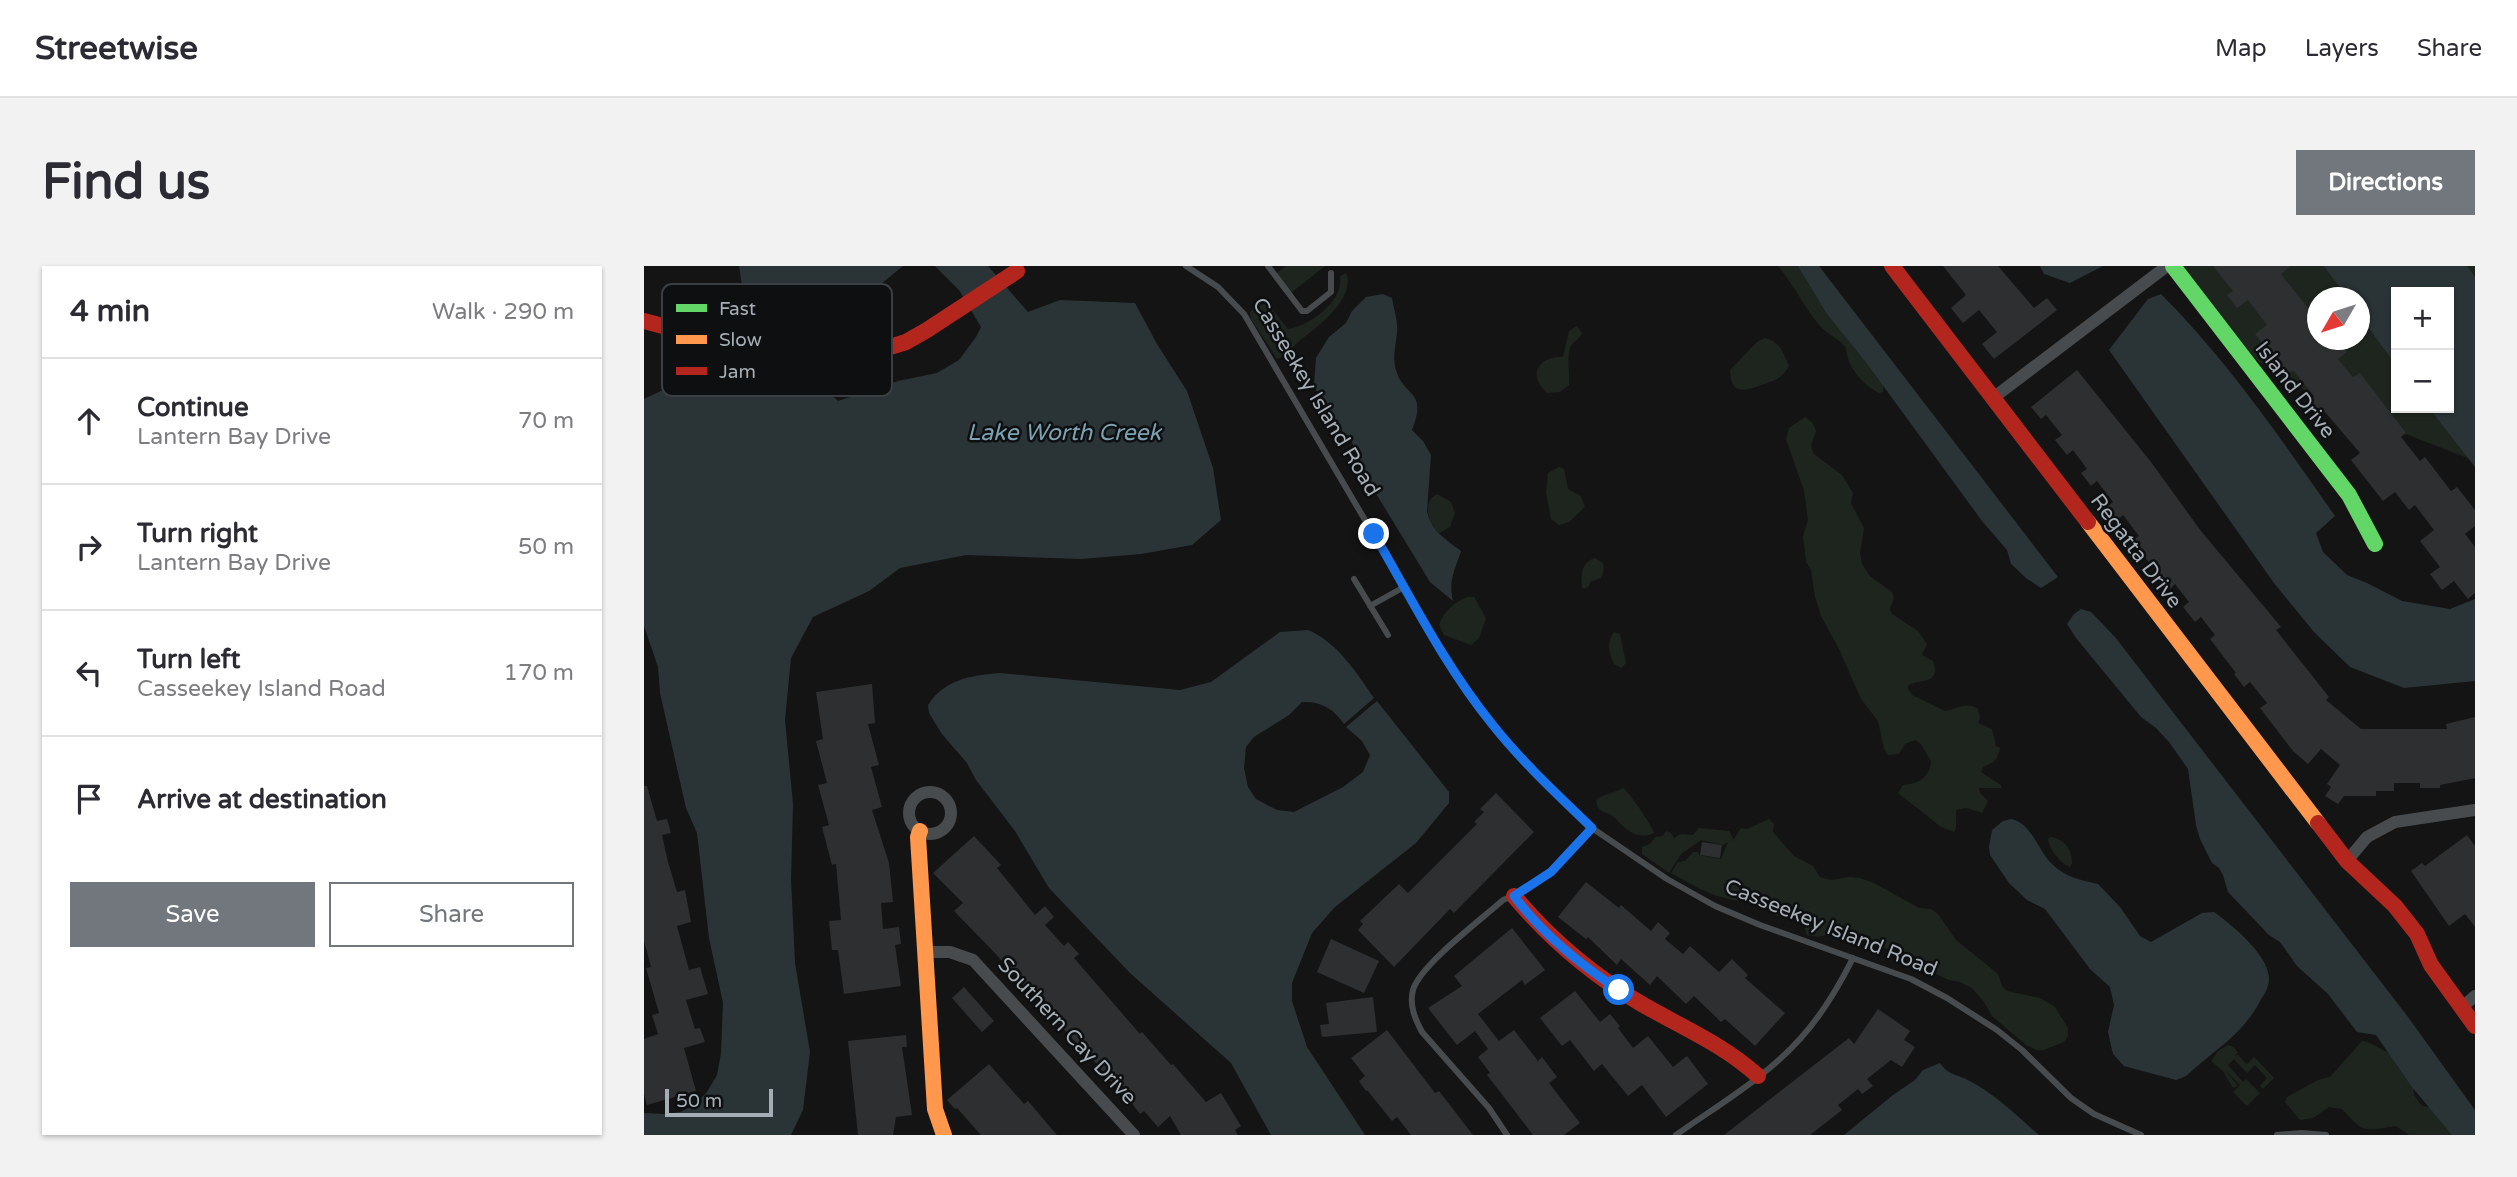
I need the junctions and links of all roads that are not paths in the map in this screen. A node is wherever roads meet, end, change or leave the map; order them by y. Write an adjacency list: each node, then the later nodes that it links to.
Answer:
1 (1186, 266): 14 (lane, Casseekey Island Road)
2 (1268, 266): 7 (lane)
3 (1892, 266): 11 (street, Regatta Drive)
4 (2167, 266): 11 (street)
5 (2173, 266): 12 (street, Island Drive)
6 (1022, 269): 10 (street)
7 (1331, 273)
8 (644, 321): 9 (street)
9 (662, 326)
10 (892, 346)
11 (1993, 398): 20 (street, Regatta Drive)
12 (2375, 544)
13 (1354, 579): 15 (lane)
14 (1404, 587): 15 (lane); 18 (lane, Casseekey Island Road)
15 (1370, 606): 16 (lane)
16 (1388, 635)
17 (2475, 810): 20 (street)
18 (1592, 828): 21 (lane); 23 (lane, Casseekey Island Road)
19 (920, 831): 22 (street)
20 (2347, 861): 25 (street, Regatta Drive)
21 (1514, 896): 27 (street); 30 (lane)
22 (925, 952): 28 (street); 29 (street, Southern Cay Drive)
23 (1853, 958): 27 (lane); 32 (lane, Casseekey Island Road)
24 (2475, 996): 25 (street)
25 (2461, 1007): 26 (street, Regatta Drive)
26 (2475, 1026)
27 (1758, 1076): 31 (lane)
28 (944, 1135)
29 (1134, 1135)
30 (1507, 1135)
31 (1676, 1135)
32 (2141, 1135)
33 (2277, 1135): 34 (lane)
34 (2326, 1135)

